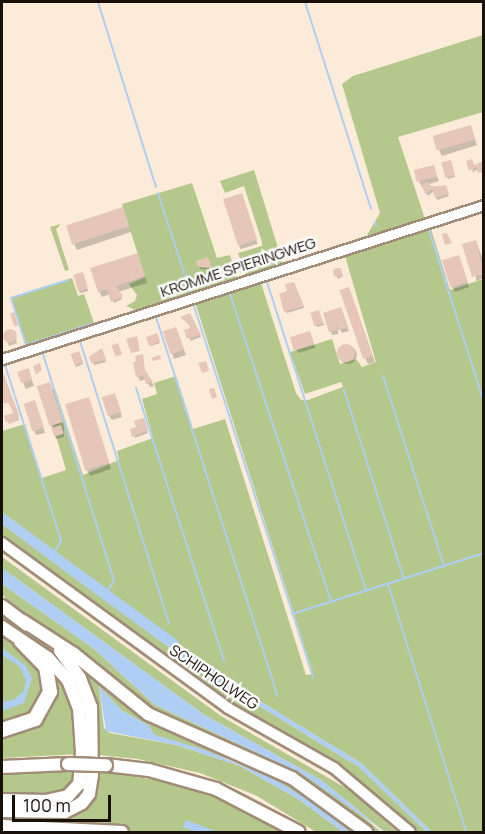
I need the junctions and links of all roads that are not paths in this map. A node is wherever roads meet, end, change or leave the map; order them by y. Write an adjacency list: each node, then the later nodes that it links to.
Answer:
1 (483, 205): 2 (street, KROMME SPIERINGWEG)
2 (2, 359)
3 (2, 543): 16 (main road, SCHIPHOLWEG)
4 (2, 606): 5 (highway)
5 (22, 621): 11 (highway); 15 (highway)
6 (2, 627): 7 (highway)
7 (21, 641): 8 (highway); 10 (highway)
8 (2, 730)
9 (2, 767): 14 (highway, bridge)
10 (2, 800)
11 (2, 811)
12 (2, 826): 13 (highway)
13 (122, 832)
14 (300, 832)
15 (366, 832)
16 (410, 832)

